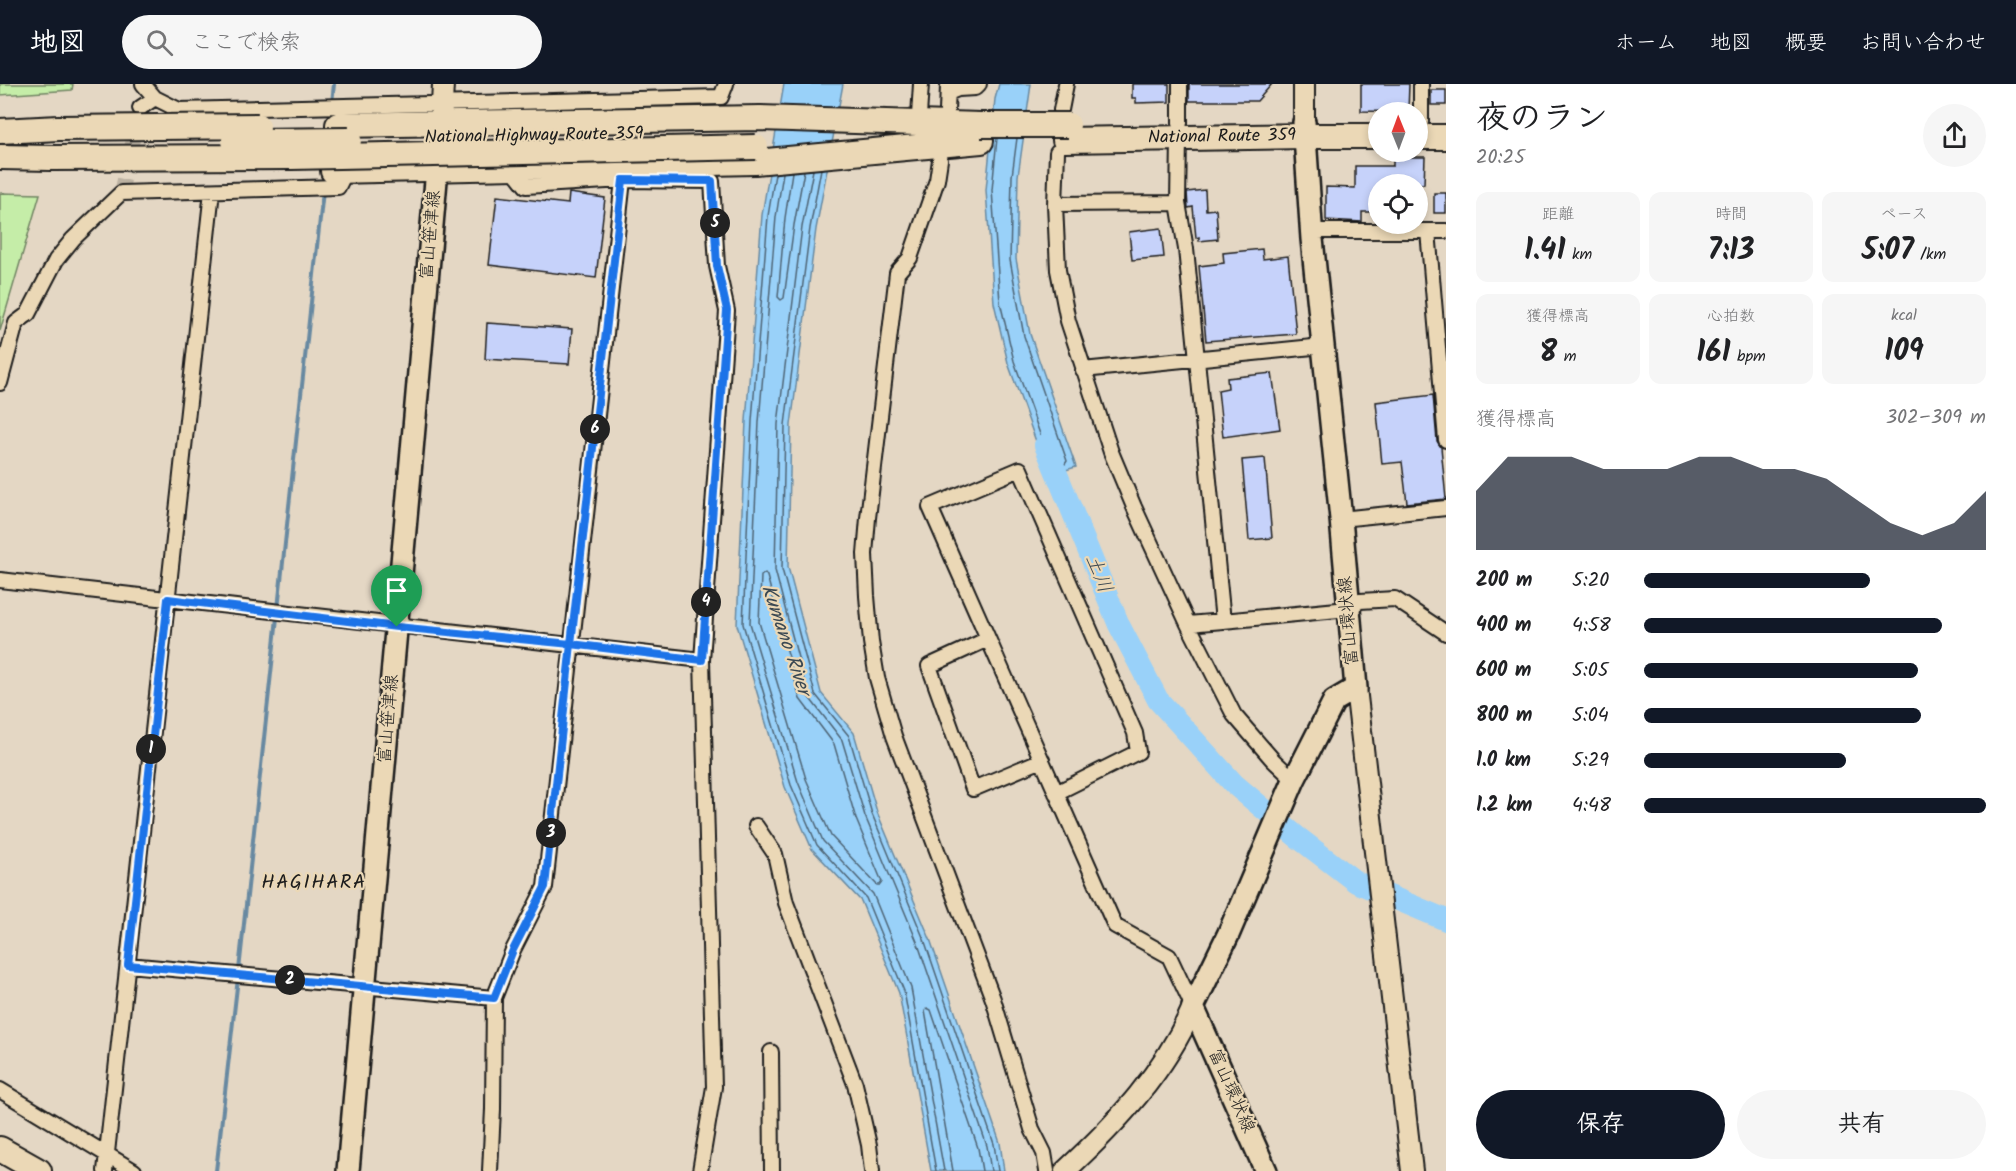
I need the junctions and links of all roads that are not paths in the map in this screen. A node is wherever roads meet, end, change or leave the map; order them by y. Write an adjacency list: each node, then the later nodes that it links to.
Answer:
1 (143, 84): 12 (street)
2 (443, 84): 17 (street)
3 (715, 84): 13 (street)
4 (726, 84): 13 (street)
5 (921, 84): 26 (street)
6 (979, 84): 11 (street)
7 (1066, 84): 25 (street)
8 (1180, 84): 22 (street)
9 (1304, 84): 21 (street)
10 (1421, 84): 14 (street)
11 (948, 88): 16 (street)
12 (155, 98): 15 (street); 17 (street)
13 (710, 98): 17 (street)
14 (1420, 102)
15 (140, 108)
16 (946, 111)
17 (441, 114): 24 (highway, bridge); 26 (highway); 33 (main road, 富山笹津線)
18 (1368, 123): 21 (highway, National Route 359)
19 (1446, 123): 20 (highway)
20 (1428, 126)
21 (1304, 129): 22 (highway, National Route 359); 27 (highway, National Route 359); 40 (main road, 富山環状線)
22 (1179, 130): 25 (highway, National Route 359); 38 (street)
23 (1428, 130): 28 (highway)
24 (0, 131)
25 (1063, 131): 26 (highway); 39 (street)
26 (910, 132): 29 (highway, National Highway Route 359, bridge); 30 (highway, National Highway Route 359, bridge); 32 (highway)
27 (1368, 135)
28 (1446, 137)
29 (0, 142)
30 (0, 157)
31 (940, 160): 82 (street)
32 (511, 166): 33 (highway); 36 (street)
33 (436, 168): 35 (highway); 56 (main road, 富山笹津線)
34 (0, 170): 35 (highway)
35 (340, 171): 37 (street)
36 (623, 180): 59 (street); 60 (street)
37 (212, 191): 47 (street); 52 (street)
38 (1178, 203): 39 (street); 45 (street)
39 (1056, 204): 46 (street)
40 (1311, 231): 41 (street); 44 (main road, 富山環状線)
41 (1368, 231)
42 (1428, 231): 43 (street); 48 (street)
43 (1446, 231)
44 (1323, 346): 45 (street); 50 (main road, 富山環状線)
45 (1196, 359): 46 (street); 54 (street)
46 (1083, 370): 55 (street)
47 (0, 383)
48 (1446, 440)
49 (1446, 508): 50 (street)
50 (1341, 519): 53 (main road, 富山環状線)
51 (0, 580): 52 (street)
52 (168, 599): 56 (street); 66 (street)
53 (1348, 609): 54 (street); 57 (street); 61 (main road, 富山環状線)
54 (1223, 621): 55 (street)
55 (1188, 624): 63 (street)
56 (397, 627): 59 (street); 67 (main road, 富山笹津線)
57 (1446, 633)
58 (988, 639): 62 (street); 62 (street); 64 (street)
59 (571, 644): 60 (street); 68 (street)
60 (702, 660): 79 (street)
61 (1356, 688): 63 (main road, 富山環状線); 85 (street)
62 (1042, 760): 64 (street)
63 (1292, 784): 69 (main road, 富山環状線)
64 (1056, 792): 69 (street)
65 (756, 826): 81 (street)
66 (128, 965): 67 (street); 73 (street)
67 (364, 986): 68 (street); 77 (main road, 富山笹津線)
68 (494, 998): 78 (street)
69 (1193, 1007): 83 (street); 84 (main road, 富山環状線)
70 (771, 1052): 80 (street)
71 (0, 1090): 73 (street)
72 (0, 1149): 74 (highway)
73 (107, 1155): 75 (street); 76 (street)
74 (39, 1171)
75 (105, 1171)
76 (134, 1171)
77 (348, 1171)
78 (490, 1171)
79 (700, 1171)
80 (772, 1171)
81 (872, 1171)
82 (1047, 1171)
83 (1065, 1171)
84 (1266, 1171)
85 (1412, 1171)

